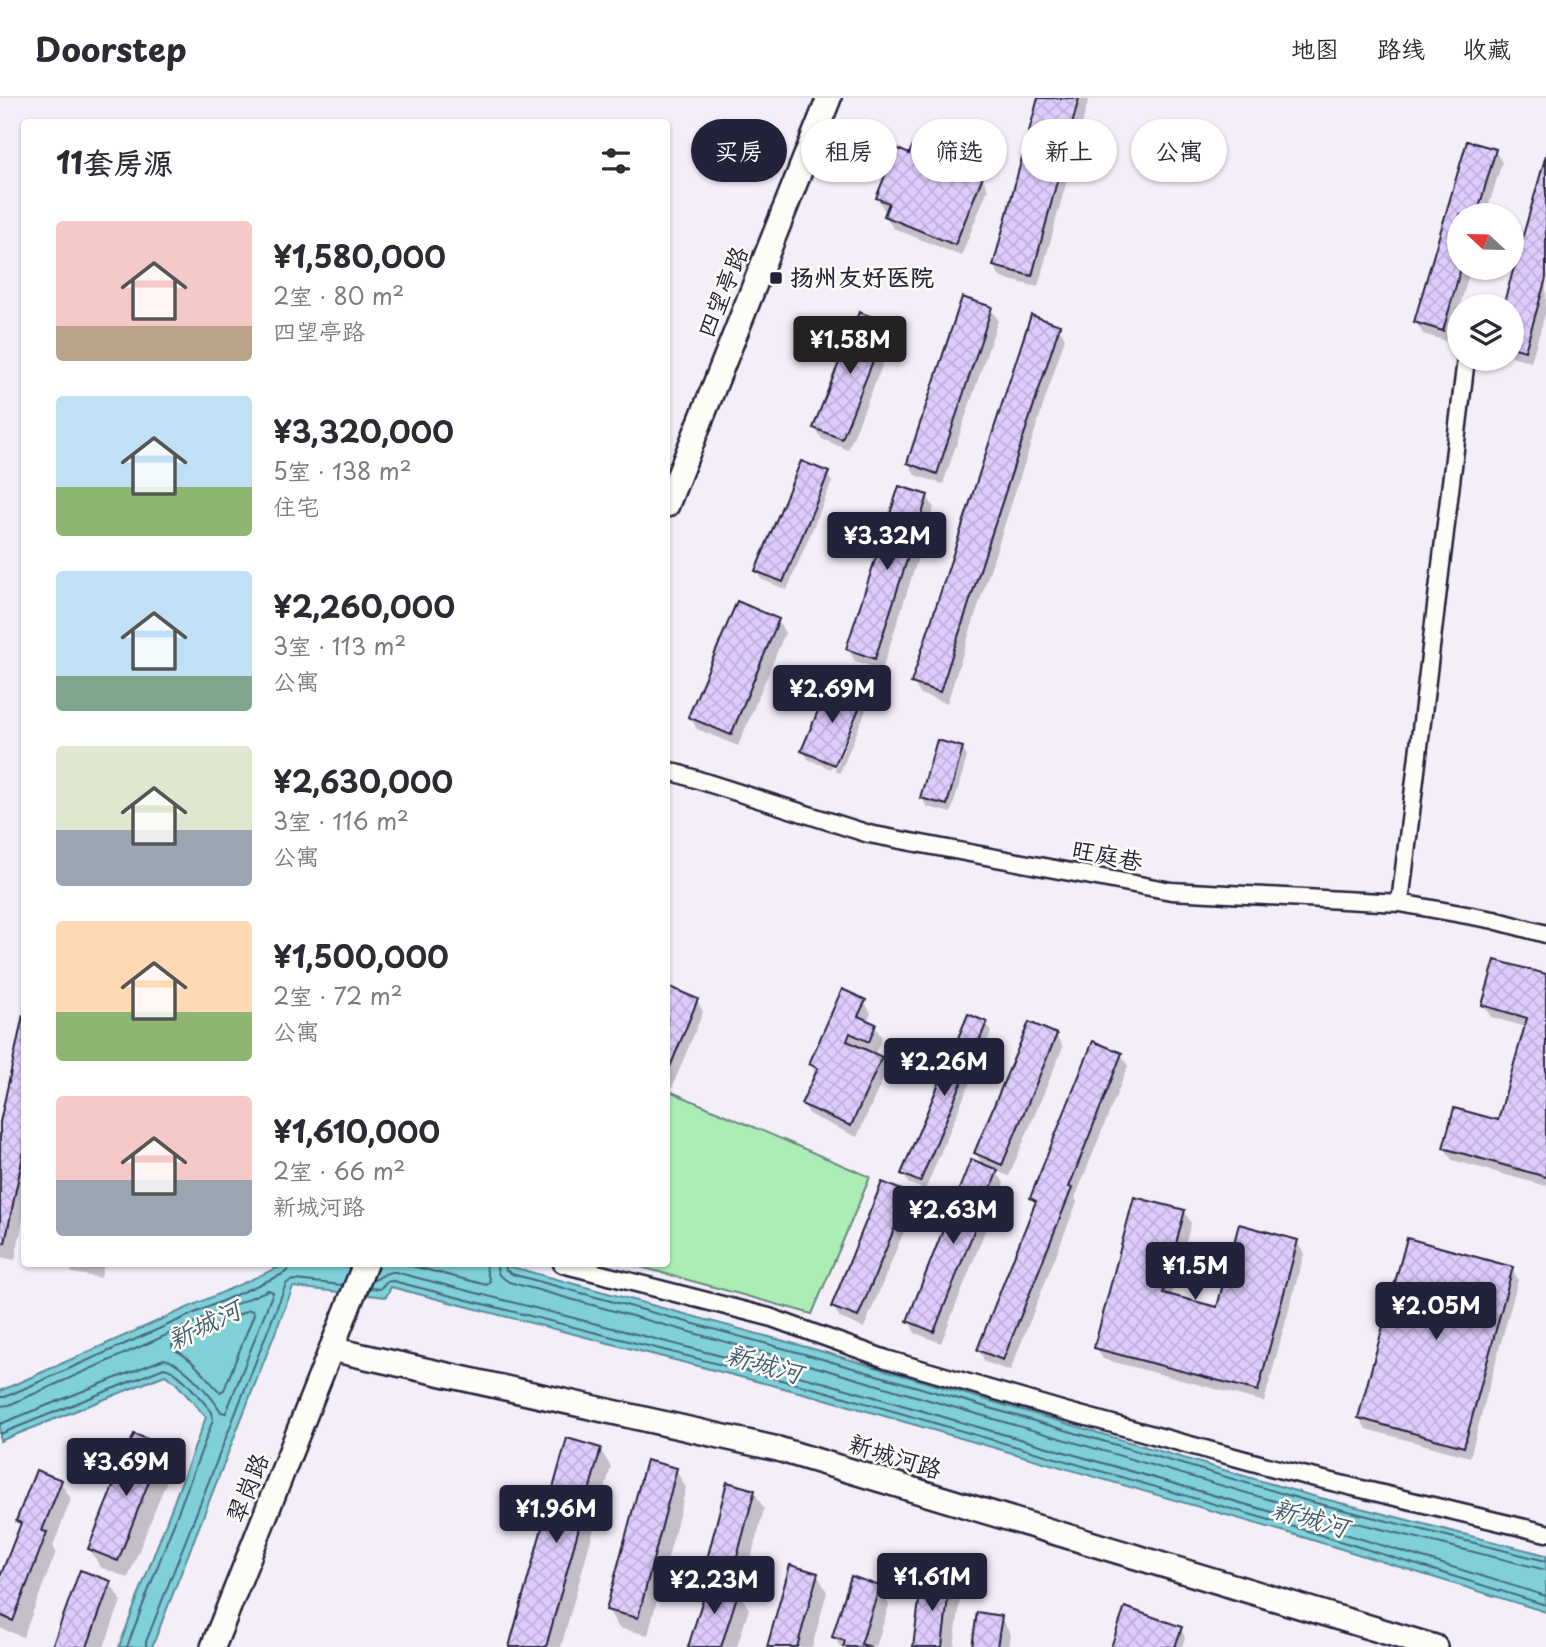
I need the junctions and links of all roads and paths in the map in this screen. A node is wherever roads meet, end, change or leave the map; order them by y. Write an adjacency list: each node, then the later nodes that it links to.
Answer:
1 (829, 98): 3 (street, 四望亭路)
2 (1465, 371): 5 (street)
3 (670, 497)
4 (670, 771): 5 (street, 旺庭巷)
5 (1400, 903): 6 (street, 旺庭巷)
6 (1546, 934)
7 (364, 1267): 9 (street)
8 (574, 1267): 10 (street)
9 (331, 1349): 11 (street, 翠岗路); 12 (street, 新城河路)
10 (1546, 1533)
11 (213, 1647)
12 (1435, 1647)

